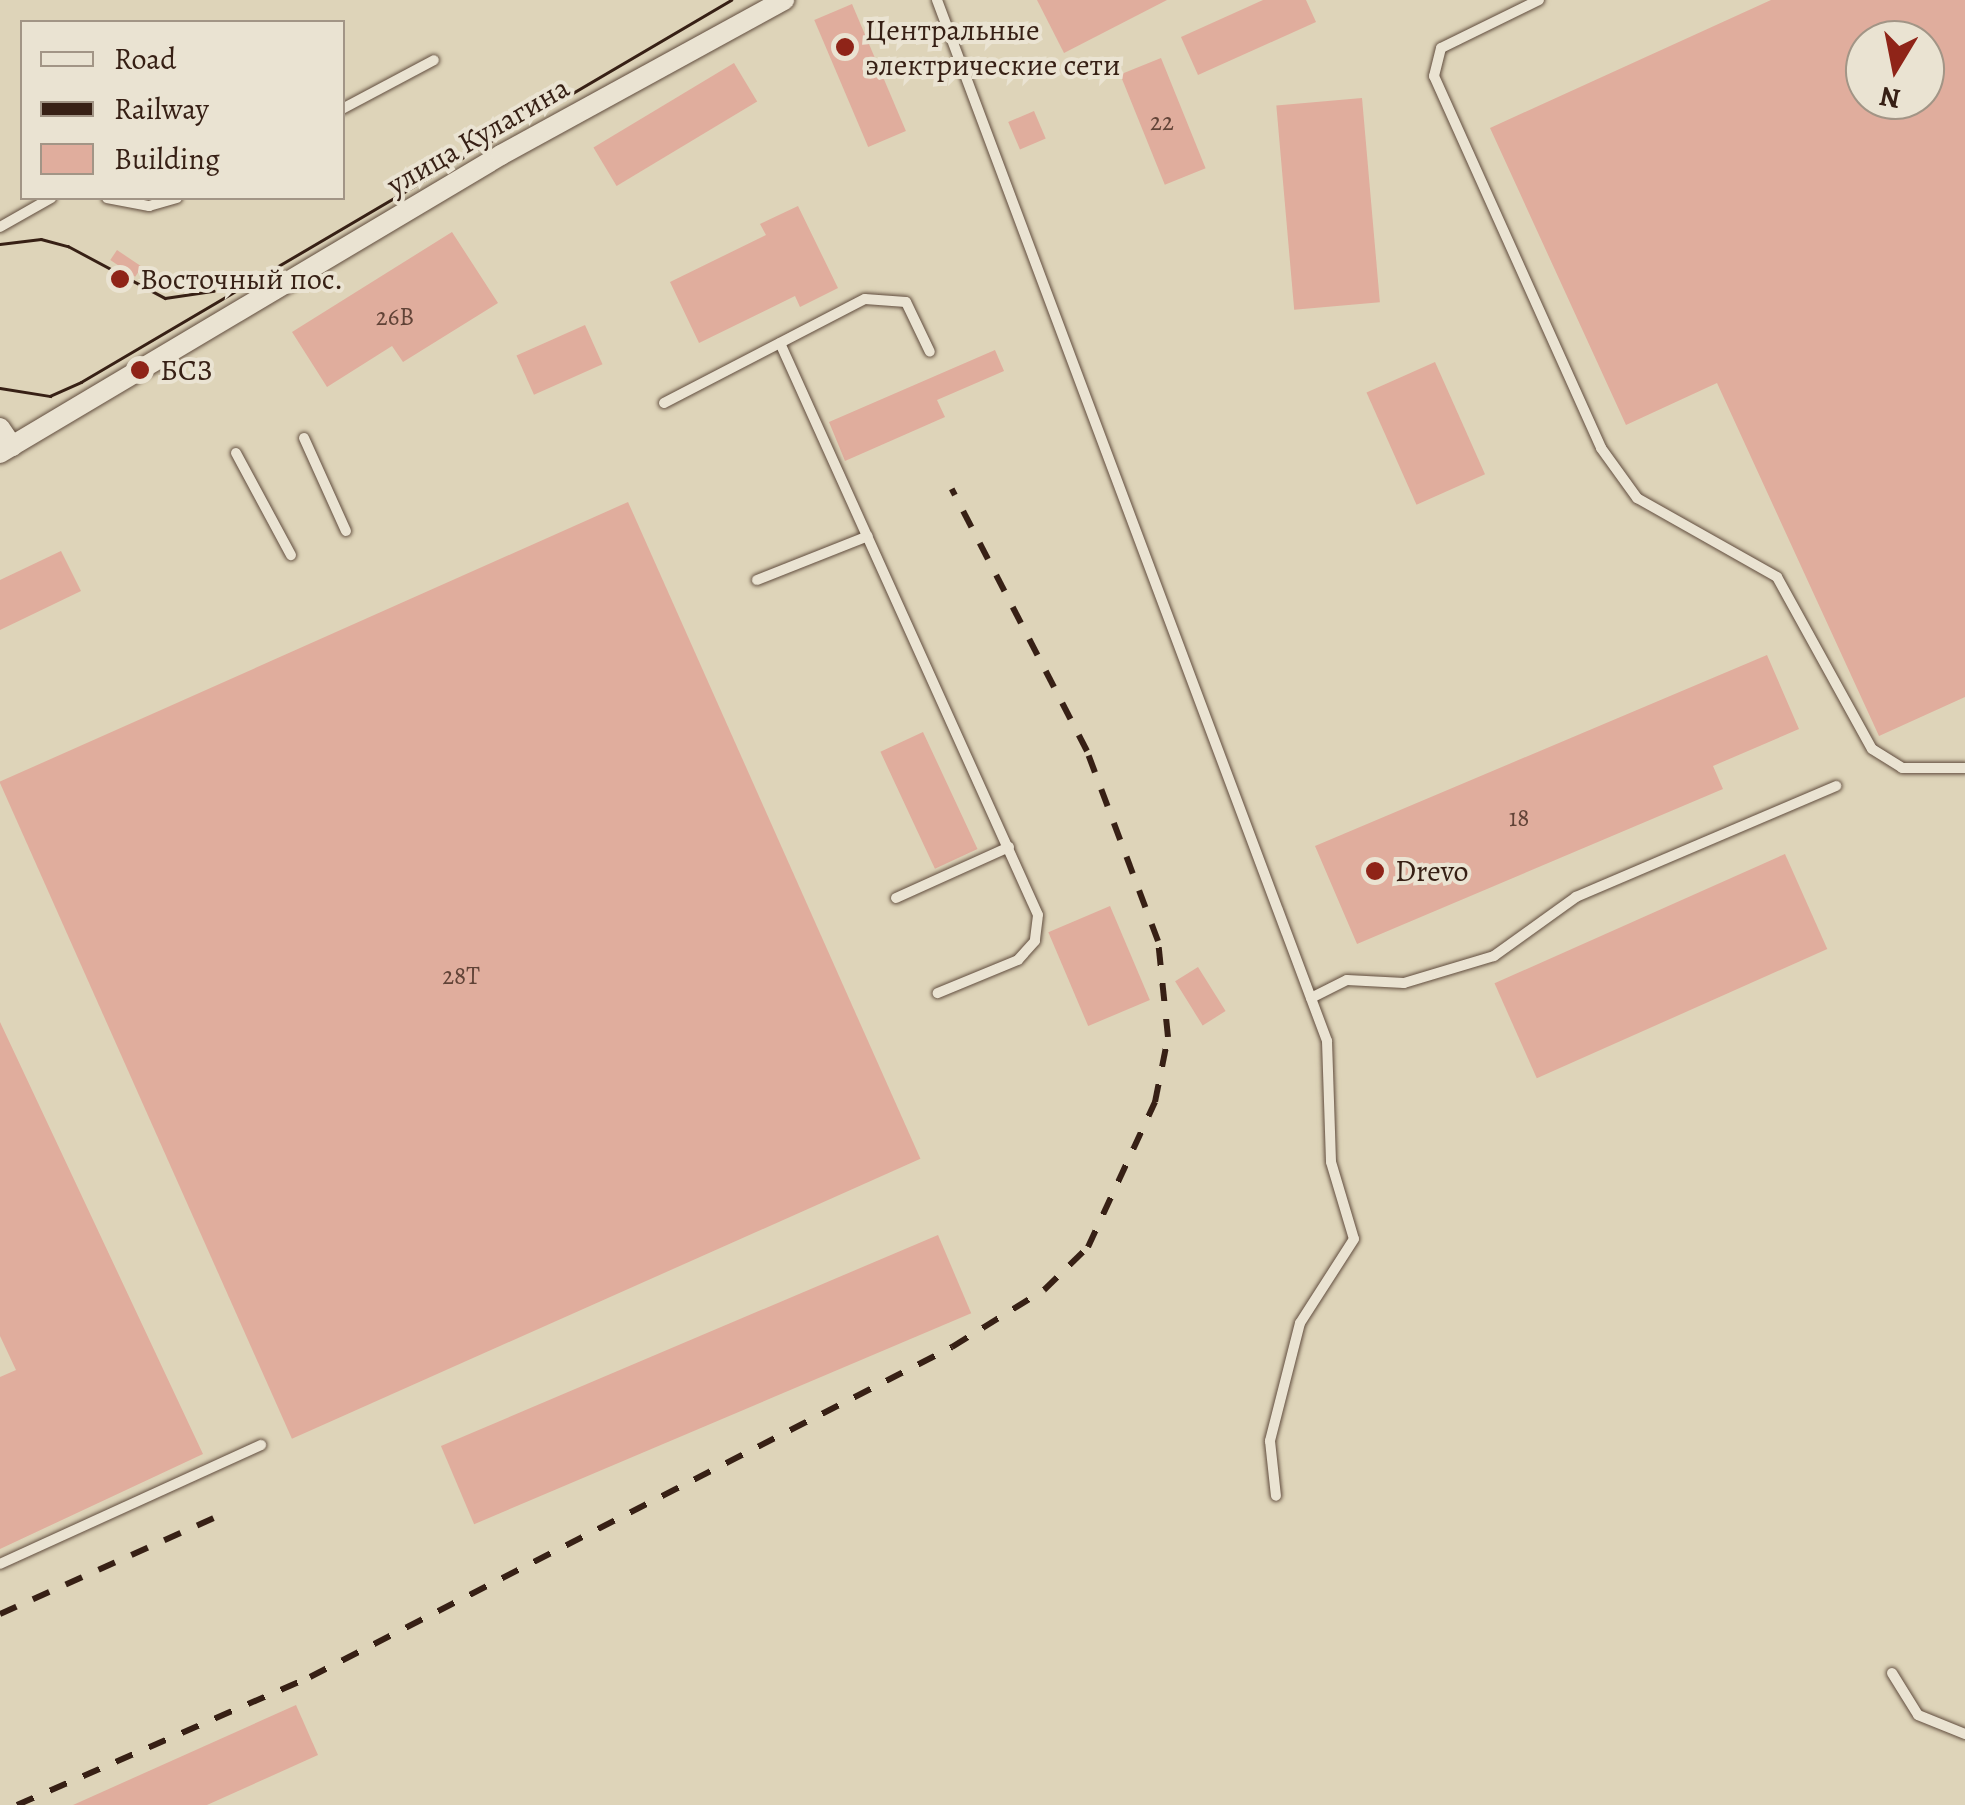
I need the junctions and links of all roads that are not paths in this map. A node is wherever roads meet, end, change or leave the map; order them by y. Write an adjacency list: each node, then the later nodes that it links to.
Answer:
1 (784, 0): 14 (street, улица Кулагина)
2 (938, 0): 25 (lane)
3 (1539, 0): 20 (lane)
4 (434, 60): 5 (lane)
5 (345, 107)
6 (47, 200): 9 (lane)
7 (118, 200): 8 (lane)
8 (171, 200)
9 (0, 227)
10 (780, 343): 11 (lane); 12 (lane); 17 (lane)
11 (930, 352)
12 (664, 403)
13 (304, 438): 16 (lane)
14 (4, 442)
15 (236, 453): 18 (lane)
16 (346, 531)
17 (868, 536): 19 (lane); 22 (lane)
18 (291, 555)
19 (757, 580)
20 (1965, 768)
21 (1836, 786): 25 (lane)
22 (1008, 847): 23 (lane); 24 (lane)
23 (896, 898)
24 (938, 994)
25 (1311, 998): 27 (lane)
26 (261, 1445): 28 (lane)
27 (1276, 1496)
28 (0, 1564)
29 (1892, 1673): 30 (lane)
30 (1965, 1734)

